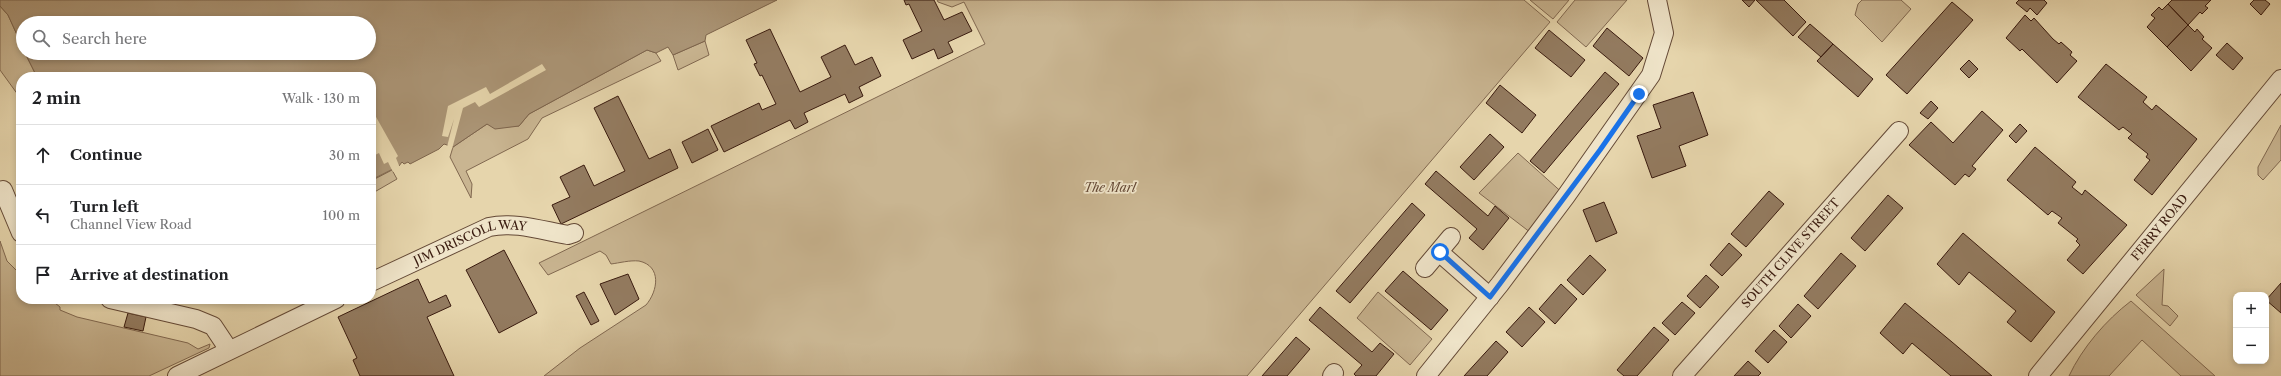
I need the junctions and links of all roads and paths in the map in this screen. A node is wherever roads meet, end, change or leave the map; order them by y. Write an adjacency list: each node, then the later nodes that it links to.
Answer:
1 (1657, 0): 11 (street)
2 (2281, 79): 18 (street, FERRY ROAD)
3 (1899, 131): 17 (street, SOUTH CLIVE STREET)
4 (3, 190): 5 (street)
5 (16, 221)
6 (574, 233): 10 (street, JIM DRISCOLL WAY)
7 (1451, 237): 8 (street)
8 (1440, 252): 9 (street); 11 (street)
9 (1424, 268)
10 (376, 280)
11 (1490, 297): 16 (street)
12 (132, 304): 14 (street)
13 (326, 304): 14 (street)
14 (229, 350): 15 (street)
15 (177, 376)
16 (1426, 376)
17 (1682, 376)
18 (2038, 376)

